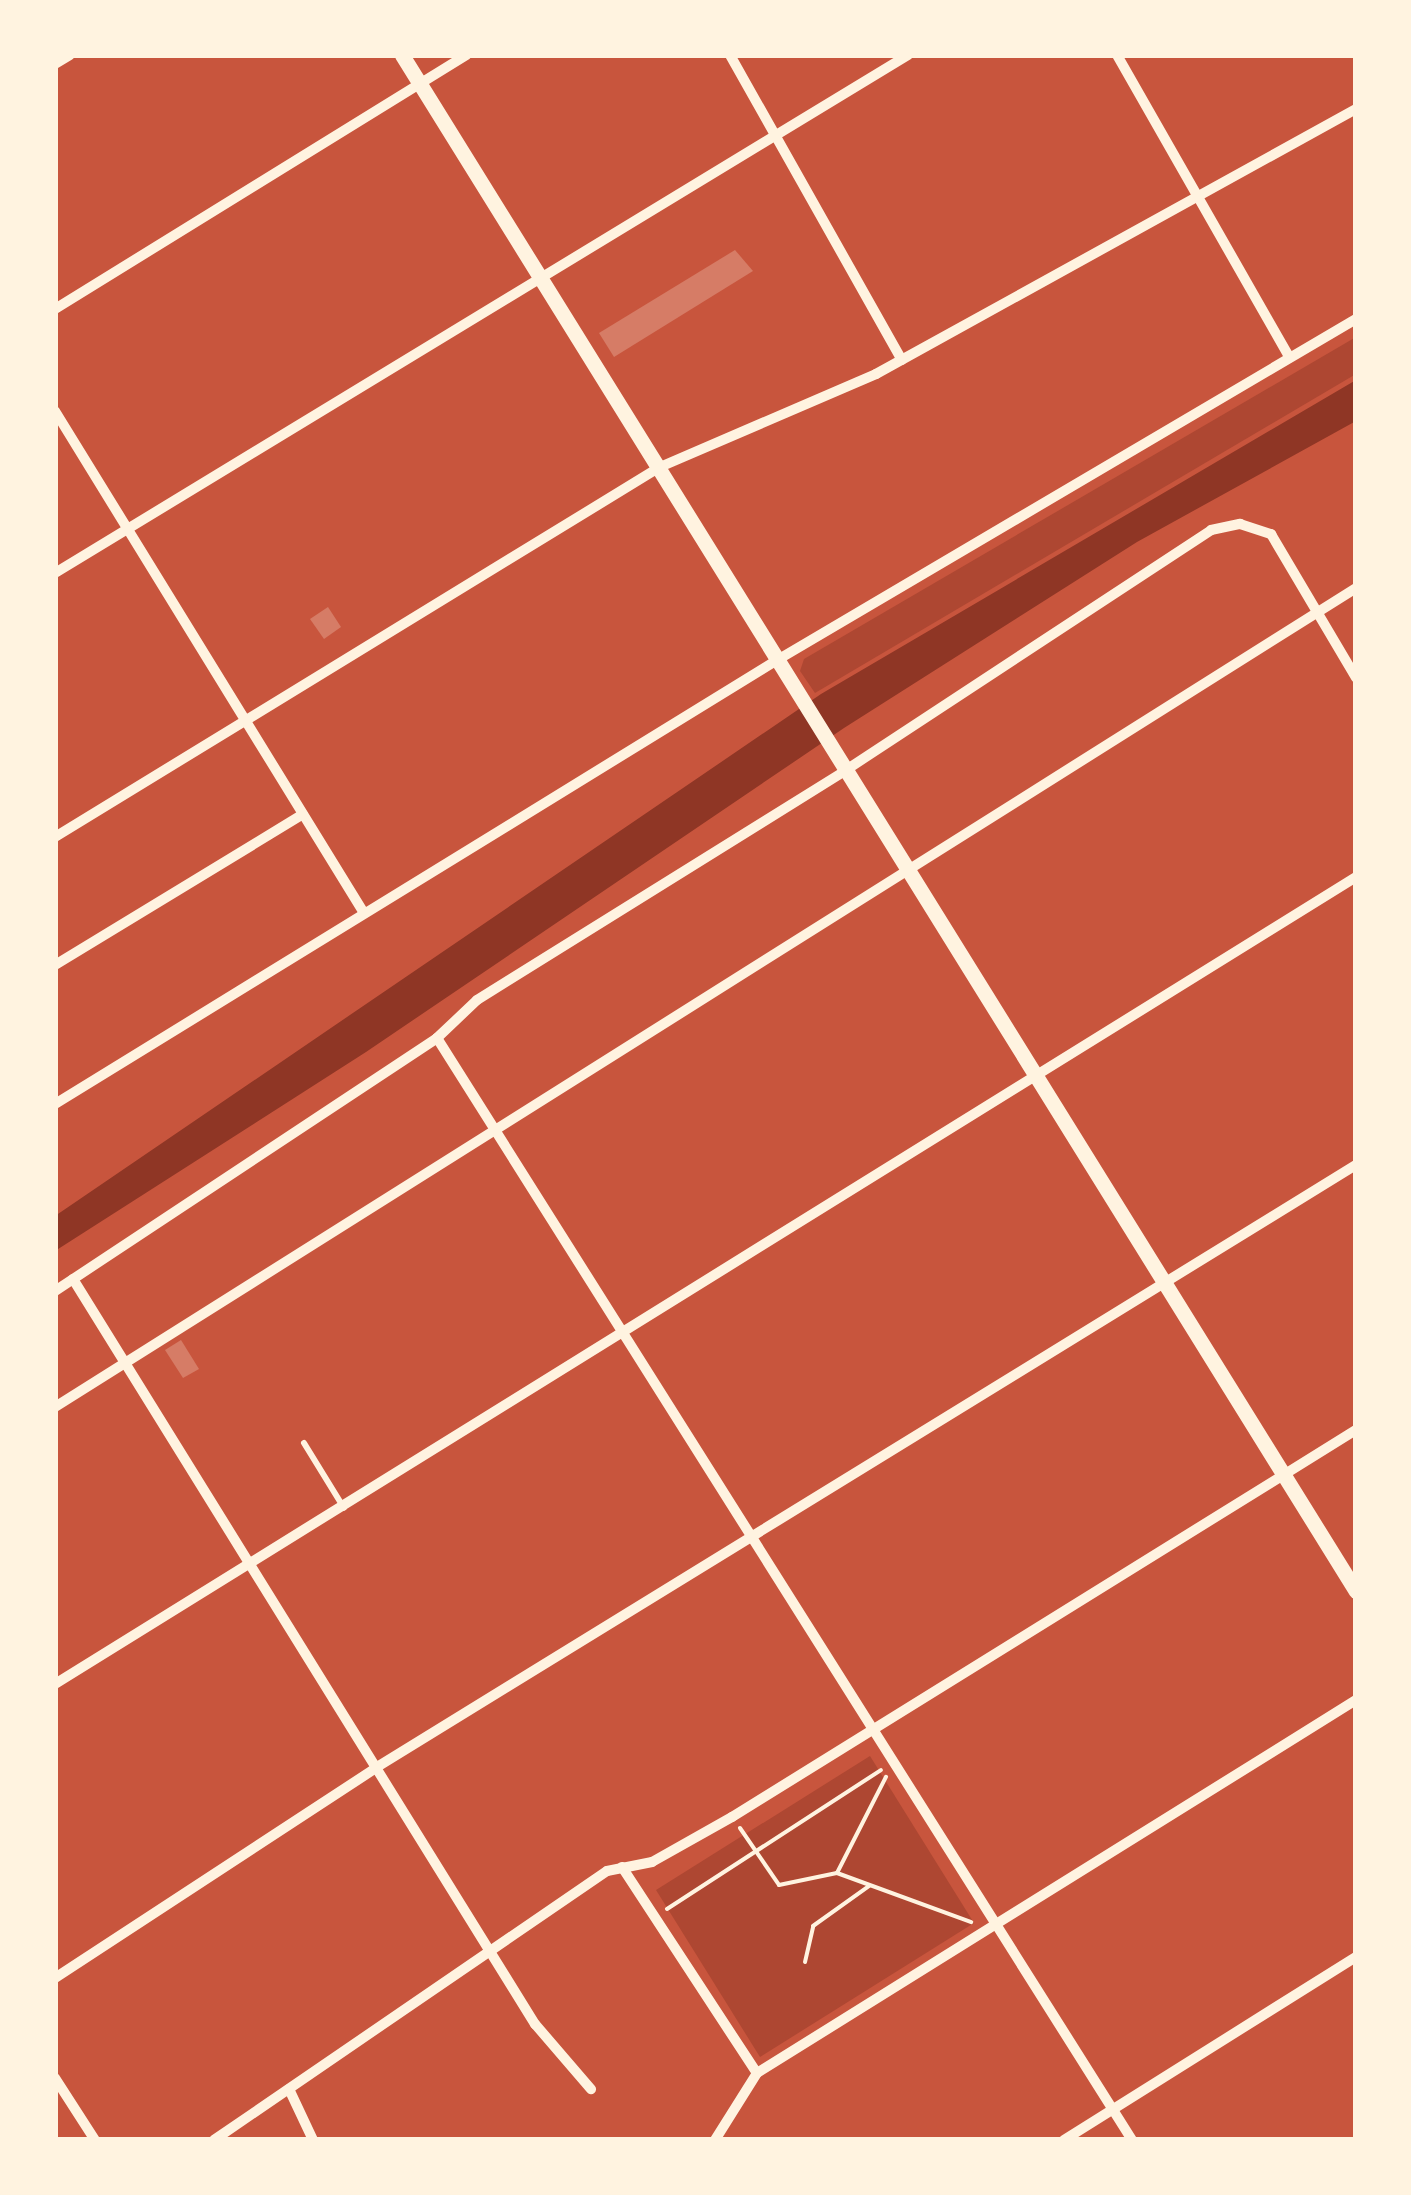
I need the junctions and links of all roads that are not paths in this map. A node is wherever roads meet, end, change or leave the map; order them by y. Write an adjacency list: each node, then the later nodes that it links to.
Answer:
1 (70, 55): 7 (street)
2 (402, 55): 8 (street)
3 (467, 55): 8 (street)
4 (730, 55): 10 (street)
5 (908, 55): 10 (street)
6 (1117, 55): 11 (street)
7 (55, 64)
8 (420, 84): 12 (street); 13 (street)
9 (1356, 109): 11 (street)
10 (776, 133): 12 (street); 16 (street)
11 (1196, 198): 15 (street); 16 (street)
12 (540, 276): 18 (street); 19 (street)
13 (55, 309)
14 (1356, 319): 15 (street)
15 (1288, 357): 23 (street)
16 (902, 360): 18 (street)
17 (55, 411): 19 (street)
18 (660, 467): 23 (street); 25 (street)
19 (128, 528): 20 (street); 25 (street)
20 (55, 573)
21 (1356, 588): 22 (street)
22 (1317, 612): 24 (street); 26 (street); 29 (street)
23 (779, 659): 26 (street); 31 (street)
24 (1356, 678)
25 (246, 719): 27 (street); 28 (street)
26 (846, 770): 29 (street); 33 (street)
27 (303, 814): 31 (street); 32 (street)
28 (55, 836)
29 (908, 868): 34 (street); 36 (street)
30 (1356, 877): 34 (street)
31 (364, 913): 35 (street)
32 (55, 965)
33 (438, 1038): 36 (street); 38 (street)
34 (1037, 1076): 39 (street); 41 (street)
35 (55, 1104)
36 (497, 1127): 41 (street); 42 (street)
37 (1356, 1165): 39 (street)
38 (73, 1280): 40 (street); 42 (street)
39 (1166, 1283): 46 (street); 48 (street)
40 (55, 1292)
41 (625, 1328): 47 (street); 48 (street)
42 (124, 1363): 43 (street); 49 (street)
43 (55, 1406)
44 (1356, 1430): 46 (street)
45 (304, 1443): 47 (lane)
46 (1285, 1474): 50 (street); 53 (street)
47 (344, 1509): 49 (street)
48 (756, 1534): 53 (street); 54 (street)
49 (251, 1566): 51 (street); 54 (street)
50 (1356, 1591)
51 (55, 1684)
52 (1356, 1700): 56 (street)
53 (879, 1730): 55 (street); 56 (street)
54 (377, 1767): 57 (street); 59 (street)
55 (622, 1868): 57 (street); 60 (street)
56 (995, 1925): 60 (street); 64 (street)
57 (488, 1949): 62 (street); 63 (street)
58 (1356, 1958): 64 (street)
59 (55, 1978)
60 (757, 2074): 68 (street)
61 (55, 2078): 65 (street)
62 (290, 2089): 66 (street); 67 (street)
63 (591, 2090)
64 (1113, 2108): 69 (street); 70 (street)
65 (94, 2140)
66 (214, 2140)
67 (313, 2140)
68 (716, 2140)
69 (1064, 2140)
70 (1132, 2140)

